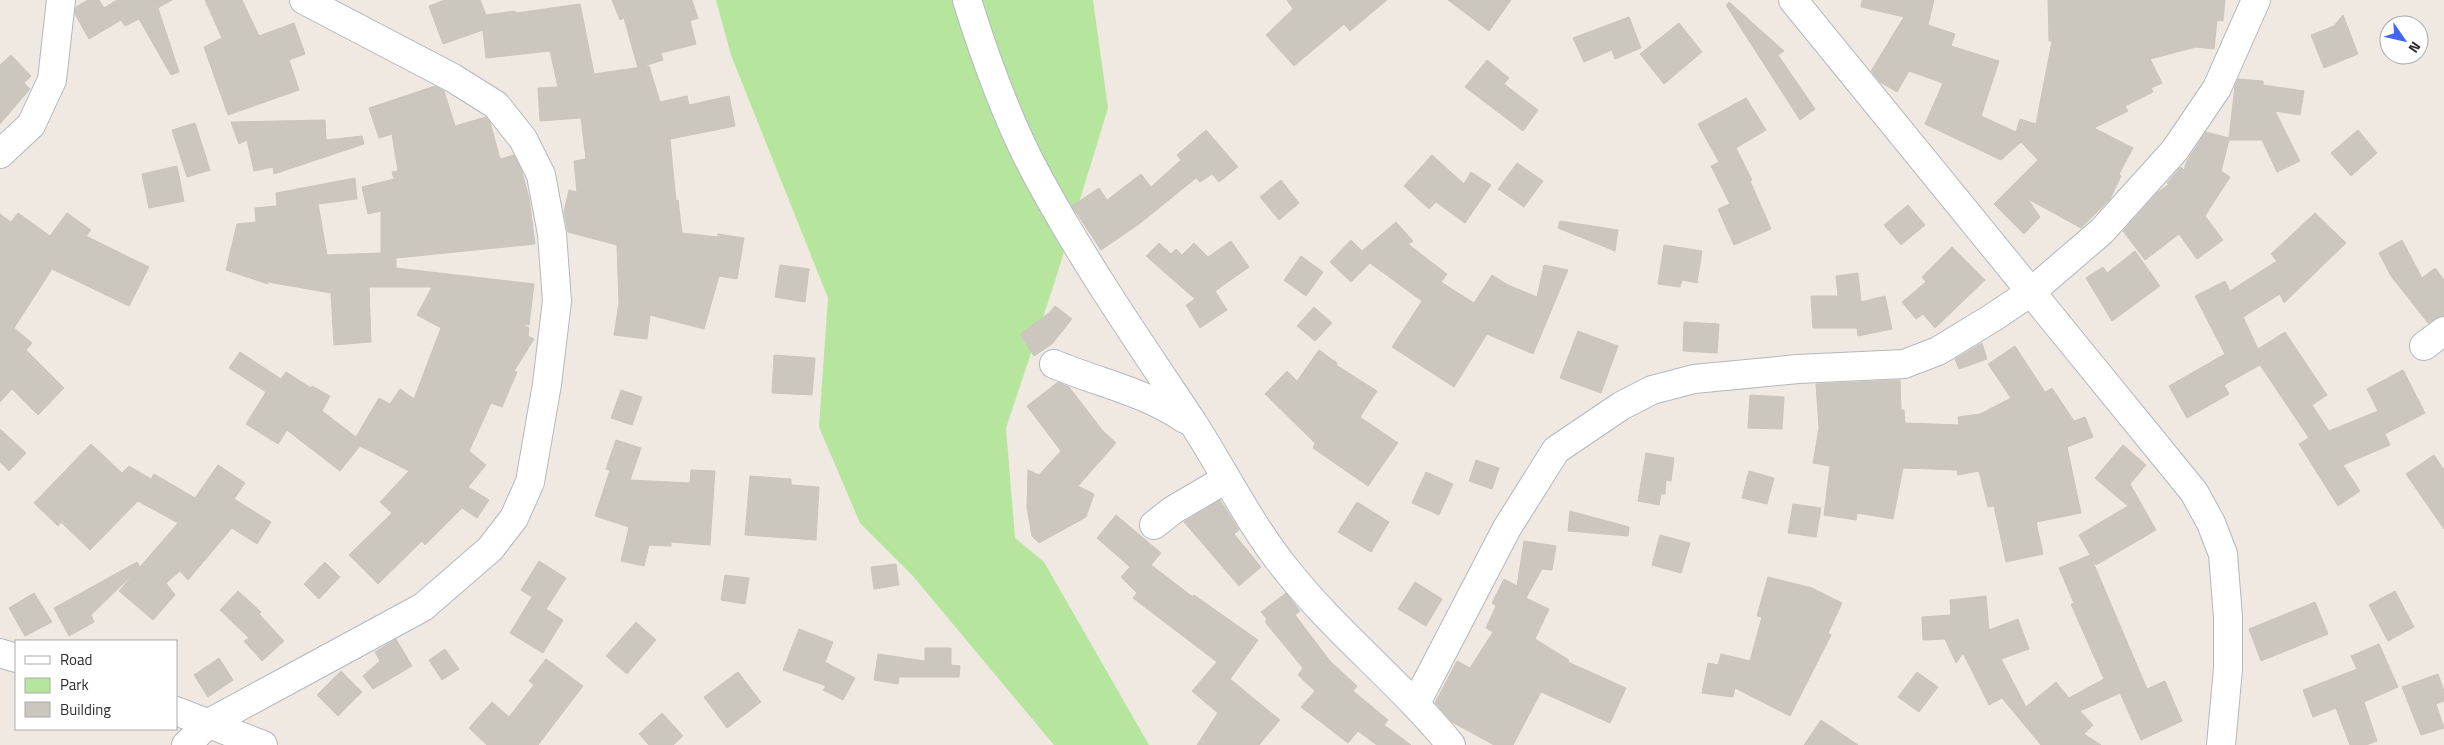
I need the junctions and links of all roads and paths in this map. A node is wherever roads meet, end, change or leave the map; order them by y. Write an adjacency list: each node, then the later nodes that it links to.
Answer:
1 (61, 0): 6 (street)
2 (304, 0): 16 (street)
3 (966, 0): 9 (street)
4 (1793, 0): 7 (street)
5 (2256, 0): 7 (street)
6 (0, 154)
7 (2030, 292): 14 (street); 20 (street)
8 (1054, 364): 9 (street)
9 (1194, 425): 10 (street)
10 (1226, 479): 11 (street); 14 (street)
11 (1154, 525)
12 (0, 653): 13 (street)
13 (15, 658)
14 (1416, 703): 19 (street)
15 (178, 712): 16 (street)
16 (209, 723): 17 (street); 18 (street)
17 (186, 745)
18 (263, 745)
19 (1451, 745)
20 (2221, 745)

